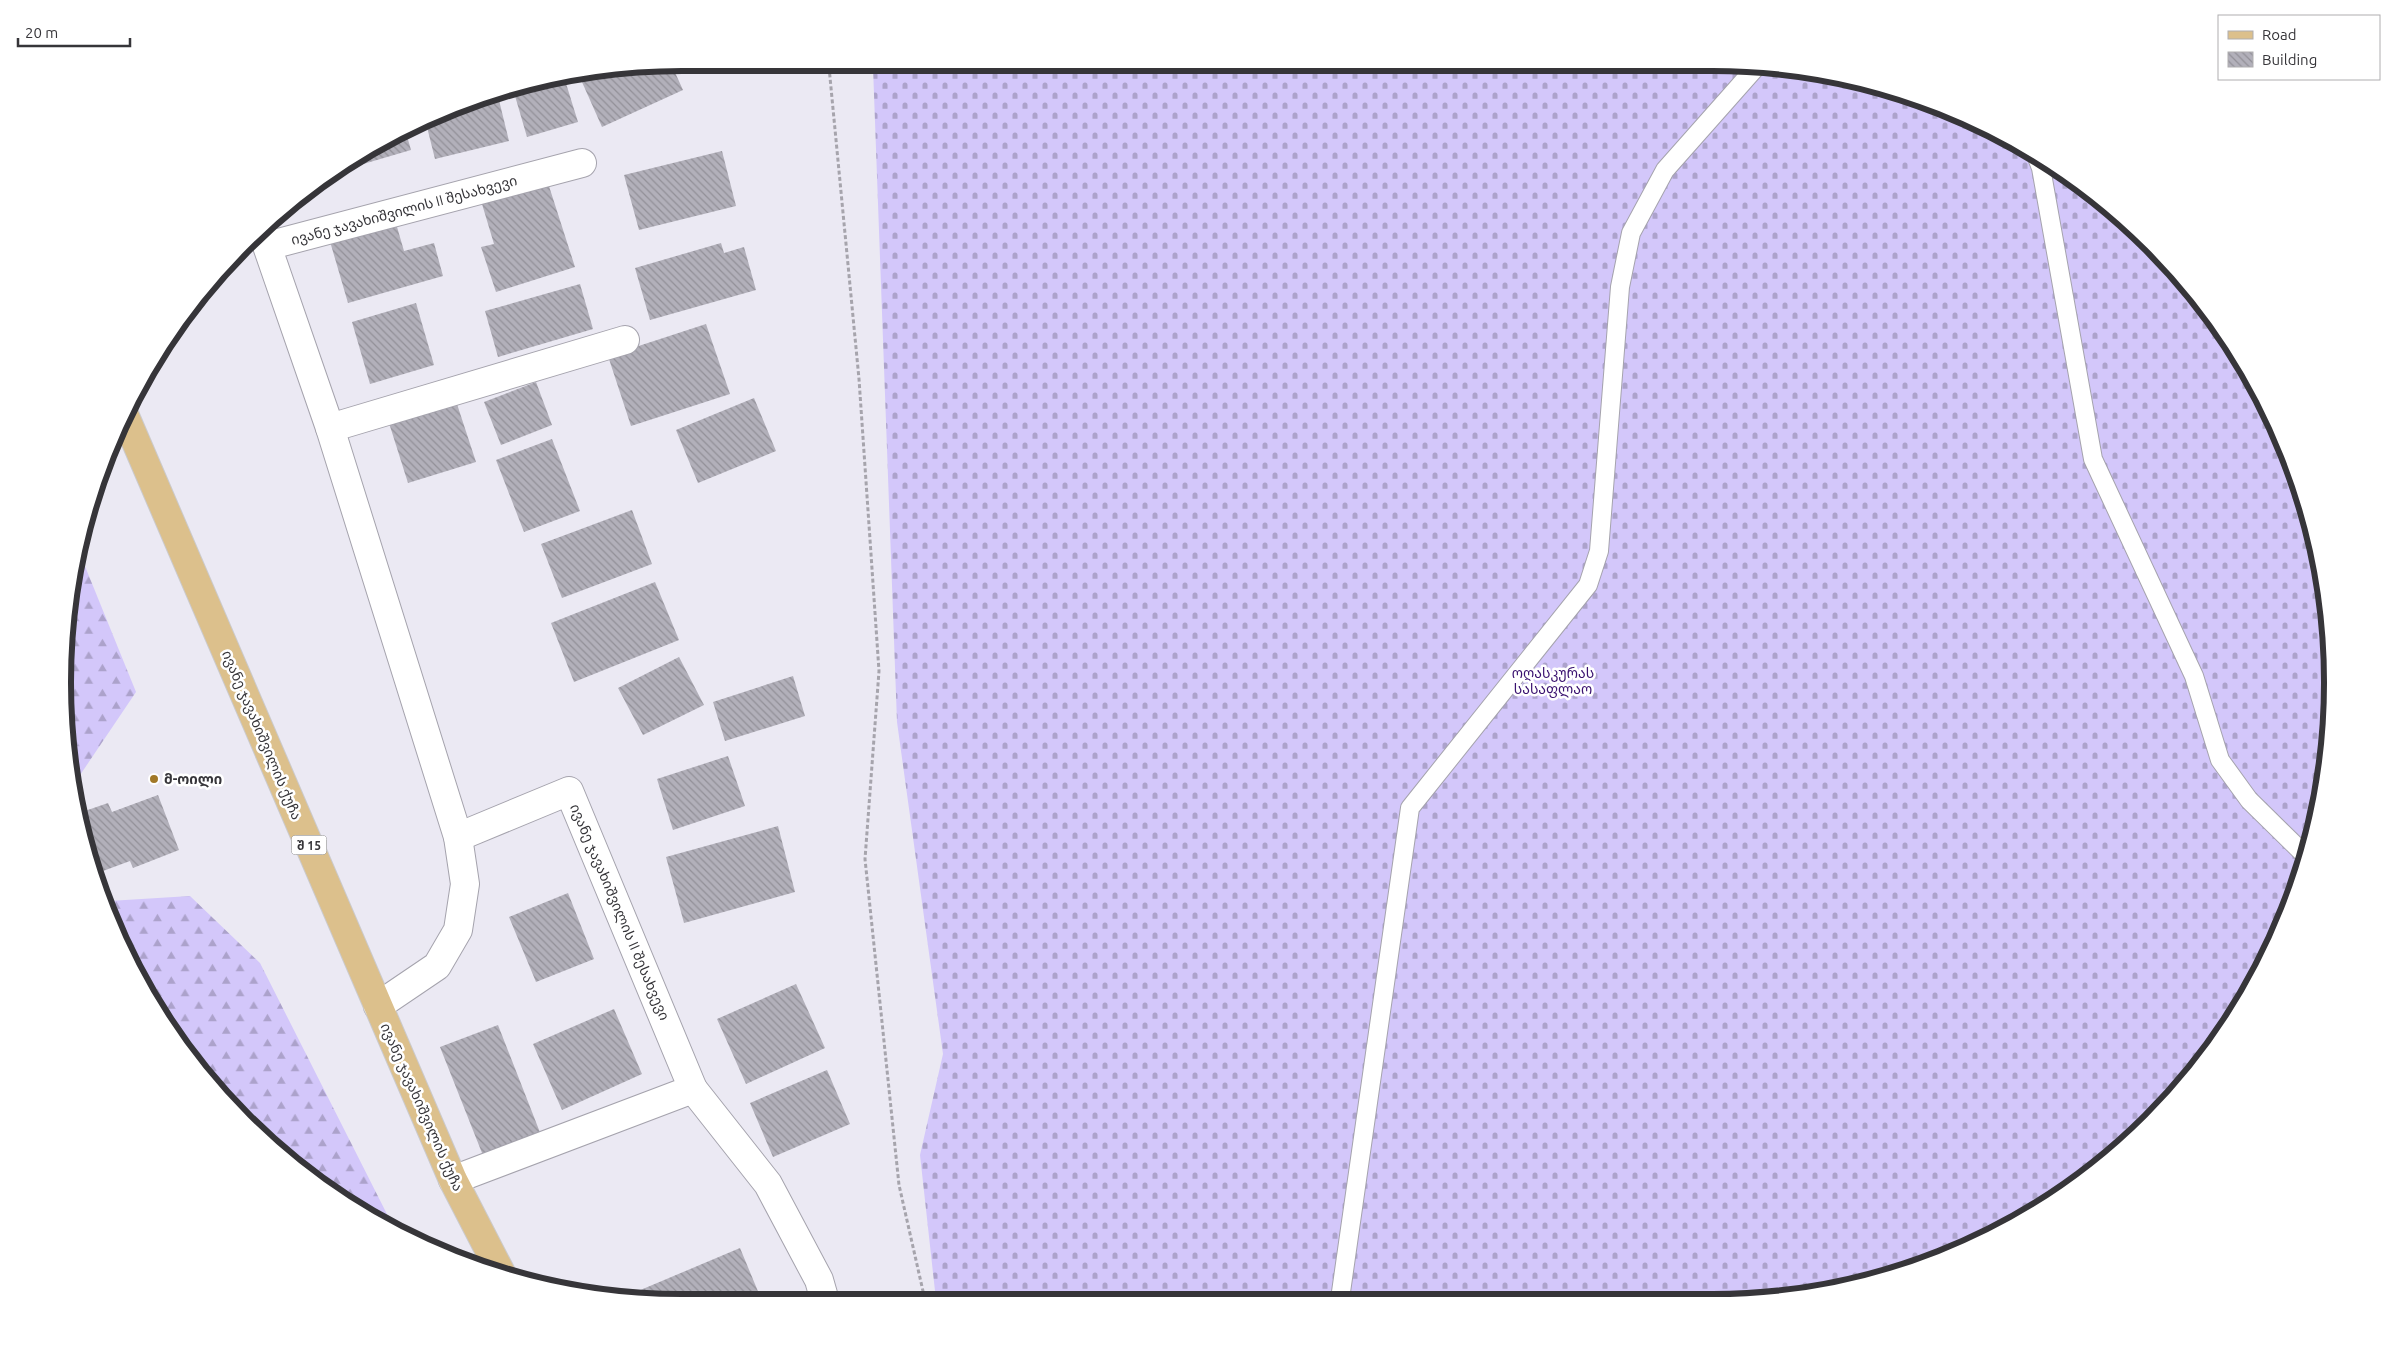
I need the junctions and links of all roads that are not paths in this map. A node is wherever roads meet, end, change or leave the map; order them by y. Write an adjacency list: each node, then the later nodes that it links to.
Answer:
1 (1751, 73): 14 (lane)
2 (582, 163): 6 (street, ივანე ჯავახიშვილის II შესახვევი)
3 (2041, 167): 8 (lane)
4 (625, 340): 6 (street)
5 (129, 425): 9 (main road, ივანე ჯავახიშვილის ქუჩა / შ 15)
6 (330, 428): 7 (street, ივანე ჯავახიშვილის II შესახვევი)
7 (458, 837): 9 (street, ივანე ჯავახიშვილის II შესახვევი); 10 (street, ივანე ჯავახიშვილის II შესახვევი)
8 (2300, 850)
9 (378, 1006): 11 (main road, ივანე ჯავახიშვილის ქუჩა / შ 15)
10 (693, 1089): 11 (street); 13 (street, ივანე ჯავახიშვილის II შესახვევი)
11 (453, 1180): 12 (main road, ივანე ჯავახიშვილის ქუჩა / შ 15)
12 (497, 1264)
13 (824, 1294)
14 (1341, 1294)

